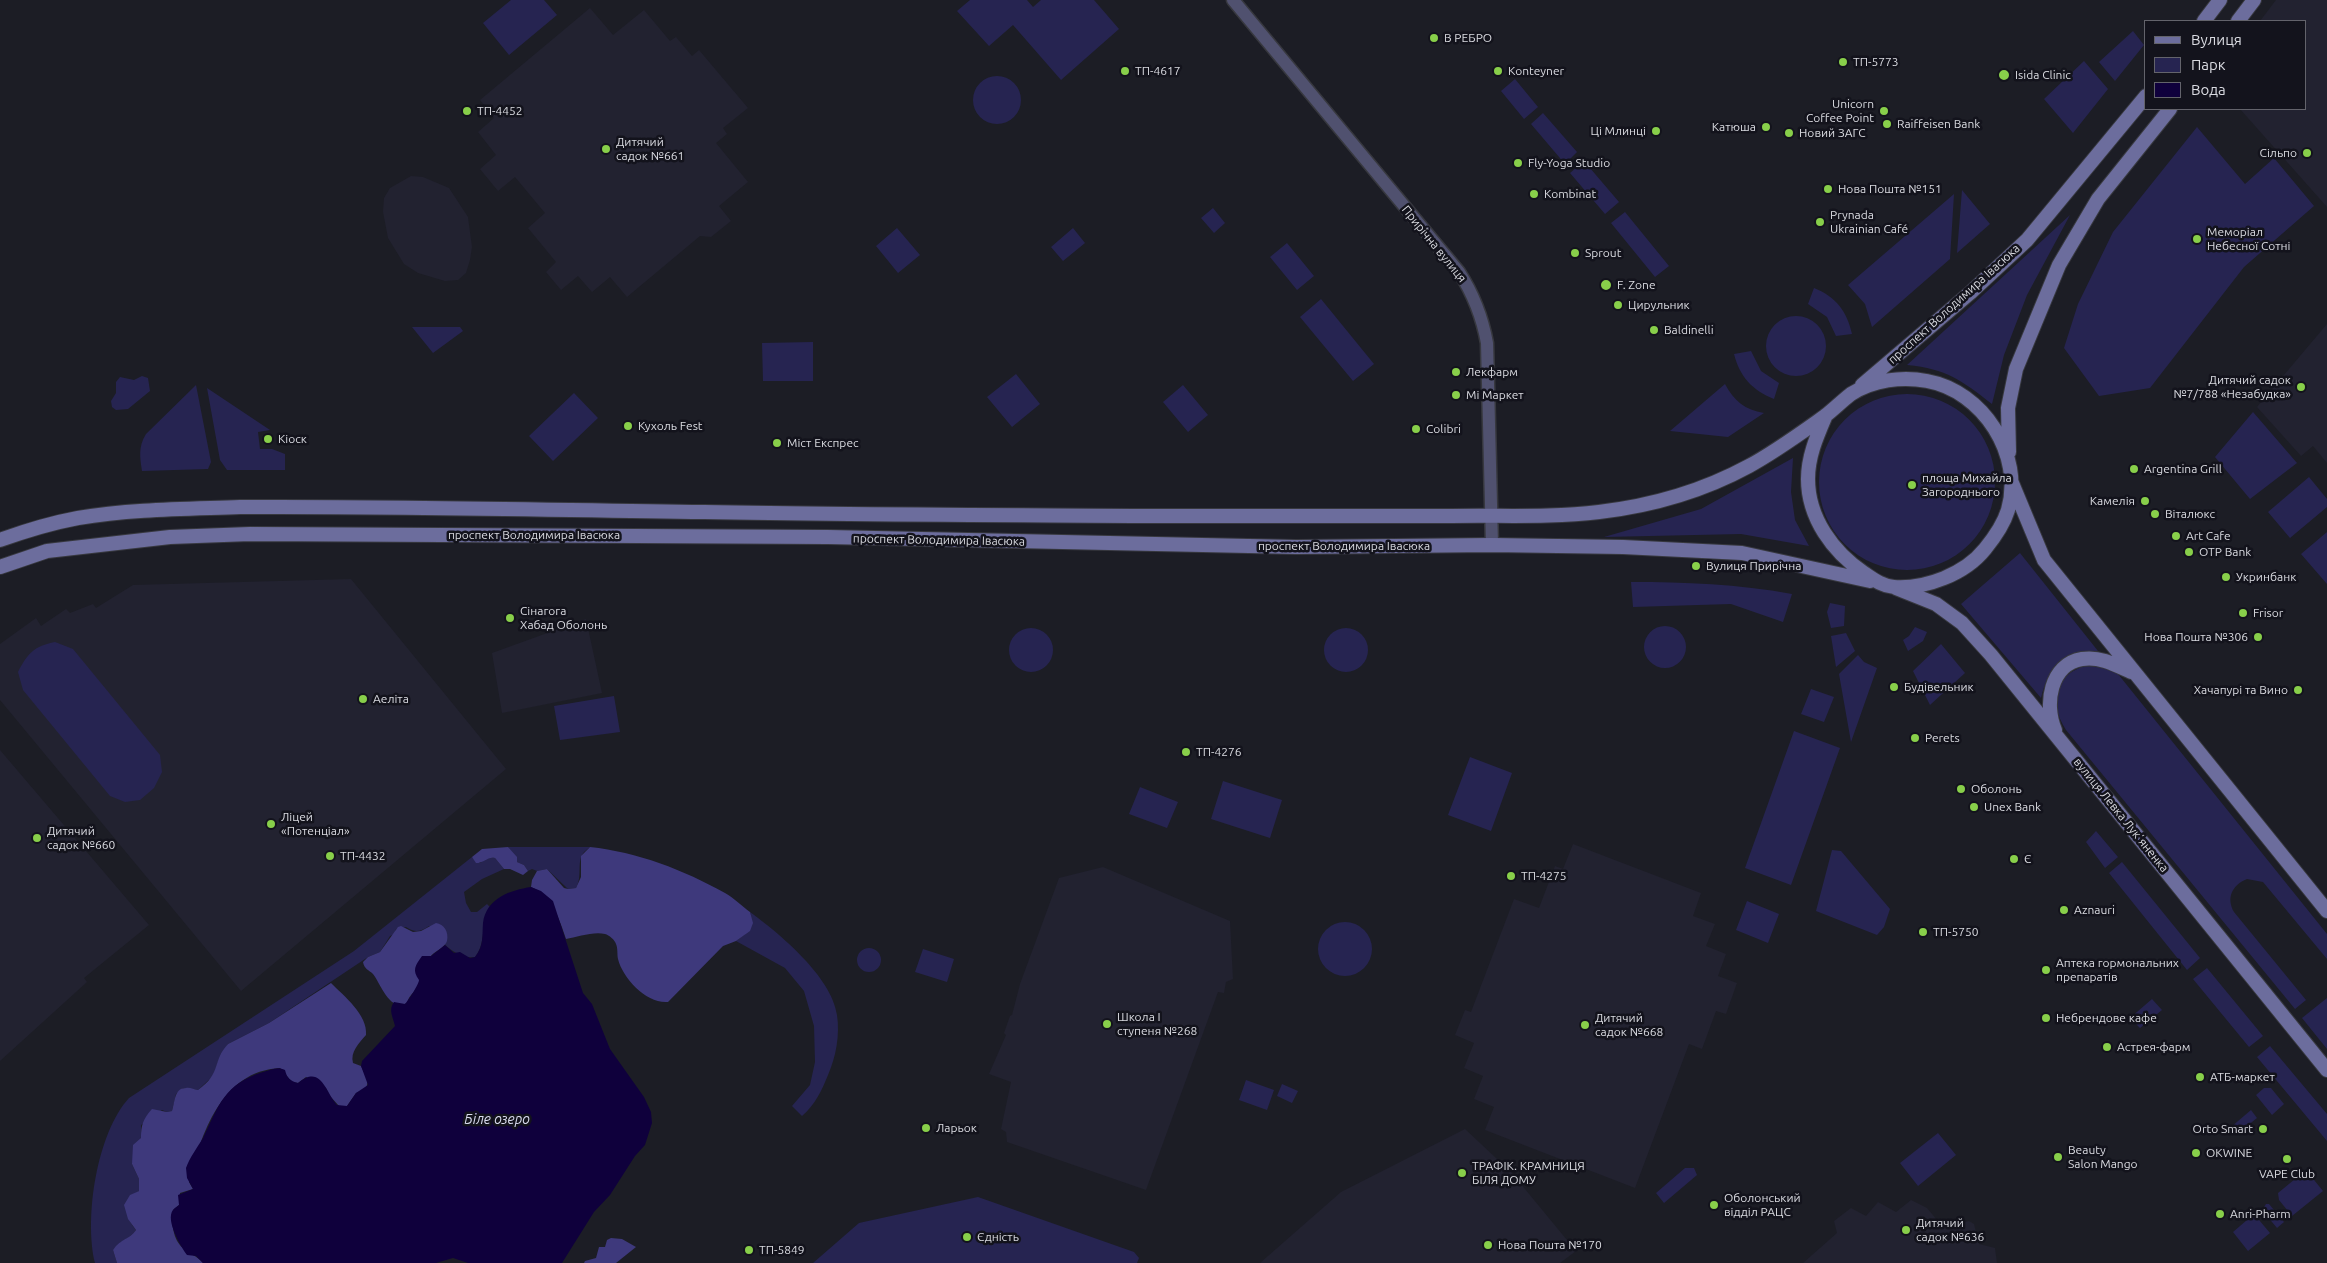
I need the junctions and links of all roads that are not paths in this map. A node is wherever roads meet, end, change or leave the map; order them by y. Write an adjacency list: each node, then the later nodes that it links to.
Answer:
1 (1233, 0): 12 (street, Прирічна вулиця)
2 (2220, 0): 4 (main road)
3 (2254, 0): 5 (main road)
4 (2205, 20)
5 (2239, 20)
6 (2144, 98): 8 (main road, проспект Володимира Івасюка)
7 (2169, 110): 10 (main road)
8 (1854, 392): 9 (main road); 10 (main road)
9 (1826, 415): 12 (main road, проспект Володимира Івасюка); 16 (main road)
10 (2009, 460): 11 (main road)
11 (2011, 480): 17 (main road); 18 (main road)
12 (1491, 516): 13 (main road, проспект Володимира Івасюка); 14 (street, Прирічна вулиця)
13 (0, 540)
14 (1492, 545): 15 (main road, проспект Володимира Івасюка); 16 (main road, проспект Володимира Івасюка)
15 (0, 567)
16 (1878, 582): 17 (main road)
17 (1893, 587): 19 (main road, вулиця Левка Лукʼяненка)
18 (2136, 675): 19 (main road); 20 (main road)
19 (2058, 737): 21 (main road, вулиця Левка Лукʼяненка)
20 (2327, 911)
21 (2327, 1070)

